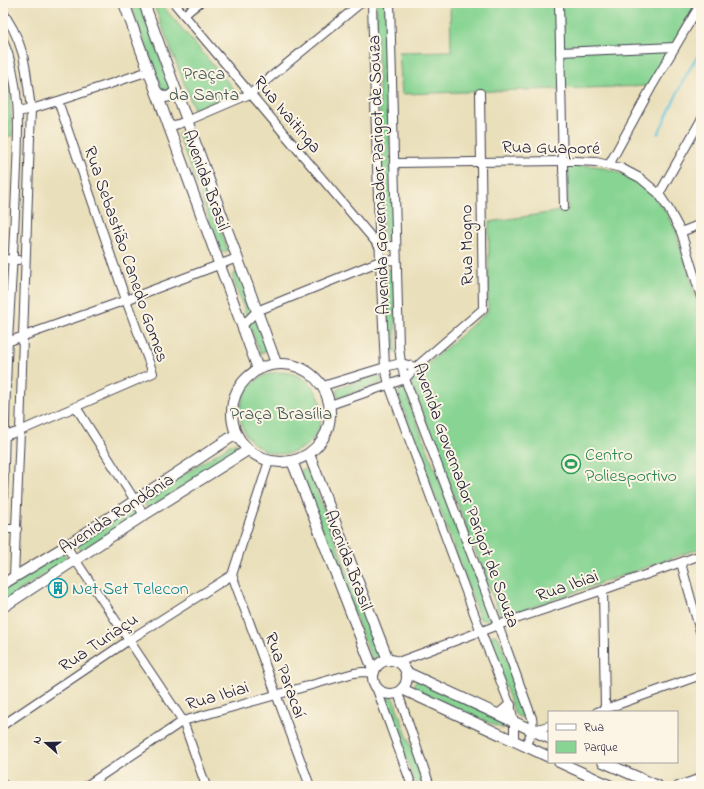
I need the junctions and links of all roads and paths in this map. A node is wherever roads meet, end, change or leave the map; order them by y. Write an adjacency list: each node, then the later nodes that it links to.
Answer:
1 (124, 3): 15 (main road, Avenida Brasil)
2 (144, 3): 16 (main road, Avenida Brasil)
3 (174, 3): 11 (street, Rua Ivaitinga)
4 (199, 3): 11 (street)
5 (361, 3): 19 (street)
6 (372, 3): 34 (street, Avenida Governador Parigot de Souza)
7 (390, 3): 28 (street, Avenida Governador Parigot de Souza)
8 (559, 3): 14 (street)
9 (701, 3): 13 (street)
10 (3, 12): 21 (street)
11 (184, 15): 19 (street, Rua Ivaitinga)
12 (3, 40): 22 (street)
13 (675, 47): 14 (street); 29 (street)
14 (560, 52): 27 (street)
15 (149, 71): 17 (main road, Avenida Brasil); 20 (street)
16 (176, 90): 17 (main road); 24 (main road, Avenida Brasil)
17 (156, 91): 25 (main road, Avenida Brasil)
18 (480, 93): 26 (street, Rua Mogno)
19 (250, 94): 24 (street); 34 (street, Rua Ivaitinga)
20 (58, 101): 21 (street); 44 (street, Rua Sebastião Canedo Gomes)
21 (31, 109): 22 (street); 40 (street)
22 (18, 112): 38 (street)
23 (701, 120): 30 (street)
24 (187, 121): 25 (street); 36 (main road, Avenida Brasil)
25 (169, 127): 42 (main road, Avenida Brasil)
26 (481, 162): 27 (street, Rua Guaporé); 28 (street, Rua Guaporé); 51 (street, Rua Mogno)
27 (563, 162): 29 (street, Rua Guaporé); 31 (street)
28 (394, 163): 35 (street, Avenida Governador Parigot de Souza)
29 (609, 165): 30 (street, Rua Guaporé)
30 (659, 194): 33 (street, Rua Guaporé)
31 (564, 207)
32 (701, 224): 33 (street)
33 (681, 232): 43 (street, Rua Guaporé)
34 (379, 246): 35 (street); 41 (street, Avenida Governador Parigot de Souza)
35 (396, 246): 39 (street, Avenida Governador Parigot de Souza)
36 (238, 258): 42 (street); 45 (main road, Avenida Brasil)
37 (3, 259): 38 (street)
38 (14, 260): 40 (street); 48 (street)
39 (396, 260): 41 (street); 50 (street, Avenida Governador Parigot de Souza)
40 (26, 261): 47 (street)
41 (380, 261): 45 (street); 52 (street, Avenida Governador Parigot de Souza)
42 (220, 264): 44 (street); 46 (main road, Avenida Brasil)
43 (701, 297)
44 (126, 300): 47 (street); 58 (street, Rua Sebastião Canedo Gomes)
45 (257, 311): 46 (street); 49 (main road, Avenida Brasil)
46 (242, 326): 53 (main road, Avenida Brasil)
47 (23, 337): 48 (street); 59 (street)
48 (6, 343): 61 (street)
49 (276, 363): 53 (main road); 56 (main road)
50 (401, 363): 51 (street); 52 (street); 54 (street, Avenida Governador Parigot de Souza)
51 (416, 366): 54 (street, Rua Mogno)
52 (385, 367): 55 (street, Avenida Governador Parigot de Souza); 56 (street)
53 (258, 369): 60 (main road)
54 (405, 379): 55 (street); 80 (street, Avenida Governador Parigot de Souza)
55 (389, 385): 57 (street); 81 (street, Avenida Governador Parigot de Souza)
56 (323, 386): 57 (main road)
57 (330, 405): 63 (main road)
58 (76, 407): 59 (street, Rua Sebastião Canedo Gomes); 67 (street)
59 (20, 431): 61 (street, Rua Sebastião Canedo Gomes); 70 (street)
60 (236, 434): 62 (main road); 67 (main road, Avenida Rondônia)
61 (5, 436): 66 (street)
62 (248, 450): 64 (main road); 68 (main road, Avenida Rondônia)
63 (309, 454): 65 (main road); 84 (main road, Avenida Brasil)
64 (268, 461): 65 (main road); 75 (street)
65 (292, 461): 85 (main road, Avenida Brasil)
66 (3, 497)
67 (135, 500): 68 (street); 71 (main road, Avenida Rondônia)
68 (144, 515): 73 (main road, Avenida Rondônia)
69 (3, 529): 70 (street)
70 (16, 529): 76 (street)
71 (66, 546): 73 (street); 76 (main road, Avenida Rondônia)
72 (701, 555): 74 (street, Rua Ibiai)
73 (75, 560): 79 (main road, Avenida Rondônia); 83 (street)
74 (681, 563): 78 (street, Rua Ibiai); 82 (street)
75 (232, 575): 83 (street, Rua Turiaçu); 90 (street, Rua Paracaí)
76 (14, 577): 77 (main road, Avenida Rondônia)
77 (3, 584)
78 (603, 590): 80 (street, Rua Ibiai); 92 (street)
79 (3, 608)
80 (498, 625): 81 (street, Rua Ibiai); 98 (street, Avenida Governador Parigot de Souza)
81 (481, 632): 84 (street, Rua Ibiai); 91 (street, Avenida Governador Parigot de Souza)
82 (701, 635)
83 (129, 640): 94 (street); 96 (street, Rua Turiaçu)
84 (393, 661): 85 (main road); 86 (main road)
85 (374, 672): 88 (main road); 90 (street, Rua Ibiai)
86 (406, 672): 89 (main road); 93 (main road)
87 (701, 675): 92 (street)
88 (376, 687): 89 (main road); 111 (street)
89 (400, 691): 100 (main road); 112 (street)
90 (276, 694): 94 (street, Rua Ibiai); 110 (street, Rua Paracaí)
91 (510, 705): 93 (main road); 95 (street, Avenida Governador Parigot de Souza)
92 (601, 711)
93 (499, 714): 95 (main road)
94 (183, 721): 108 (street, Rua Ibiai); 109 (street)
95 (514, 722): 98 (main road); 100 (street, Avenida Governador Parigot de Souza)
96 (3, 726)
97 (548, 726): 98 (street)
98 (533, 730): 99 (main road); 101 (street)
99 (548, 738)
100 (514, 741): 101 (main road)
101 (524, 746): 102 (main road)
102 (548, 757)
103 (561, 763): 113 (main road)
104 (605, 763): 114 (main road)
105 (701, 778): 115 (street)
106 (3, 784): 107 (street)
107 (5, 786)
108 (86, 786)
109 (206, 786)
110 (310, 786)
111 (412, 786)
112 (430, 786)
113 (611, 786)
114 (658, 786)
115 (678, 786)

